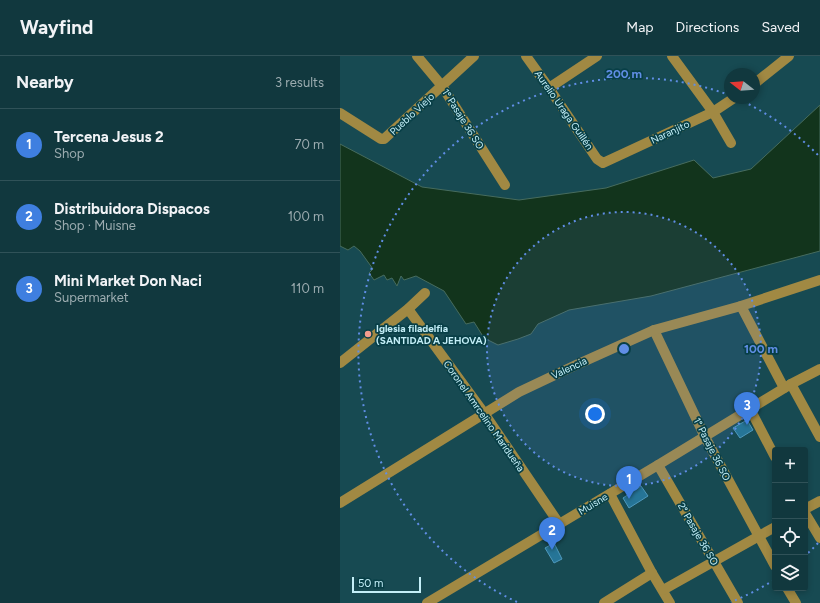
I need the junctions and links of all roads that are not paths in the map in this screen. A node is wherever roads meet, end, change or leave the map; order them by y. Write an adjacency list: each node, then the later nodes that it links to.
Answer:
1 (417, 56): 8 (street, 1º Pasaje 36 SO)
2 (474, 56): 8 (street, Pueblo Viejo)
3 (526, 56): 9 (street, Aurelio Uraga Guillén)
4 (597, 56): 9 (street)
5 (672, 56): 11 (street)
6 (789, 56): 7 (street)
7 (760, 79)
8 (442, 86): 12 (street, Pueblo Viejo); 15 (street, 1º Pasaje 36 SO)
9 (549, 88): 14 (street, Aurelio Uraga Guillén)
10 (725, 104): 11 (street, Naranjito)
11 (713, 112): 13 (street); 14 (street, Naranjito)
12 (340, 113)
13 (731, 143)
14 (603, 163)
15 (505, 185)
16 (820, 280): 18 (street, Valencia)
17 (425, 293): 19 (street)
18 (741, 306): 20 (street, Valencia); 23 (street)
19 (408, 309): 21 (street); 25 (street, Coronel Amrcelino Maridueña)
20 (654, 330): 25 (street, Valencia); 26 (street, 1° Pasaje 36 SO)
21 (340, 363)
22 (820, 368): 23 (street, Muisne)
23 (788, 386): 24 (street, Muisne); 27 (street)
24 (750, 410): 26 (street, Muisne); 28 (street)
25 (484, 413): 31 (street, Valencia); 35 (street, Coronel Amrcelino Maridueña)
26 (705, 437): 29 (street, Muisne); 37 (street, 1° Pasaje 36 SO)
27 (820, 437)
28 (772, 451)
29 (658, 465): 30 (street, Muisne); 40 (street, 2° Pasaje 36 SO)
30 (610, 494): 35 (street, Muisne); 41 (street)
31 (342, 498)
32 (820, 501): 33 (street)
33 (808, 507)
34 (808, 518): 38 (street)
35 (560, 525): 44 (street, Muisne)
36 (772, 528): 37 (street)
37 (758, 536): 39 (street, 1° Pasaje 36 SO); 40 (street)
38 (820, 538)
39 (772, 561)
40 (714, 562): 42 (street); 47 (street, 2° Pasaje 36 SO)
41 (652, 573): 42 (street); 45 (street)
42 (663, 590): 46 (street)
43 (789, 591): 48 (street)
44 (427, 603)
45 (604, 603)
46 (670, 603)
47 (738, 603)
48 (796, 603)

